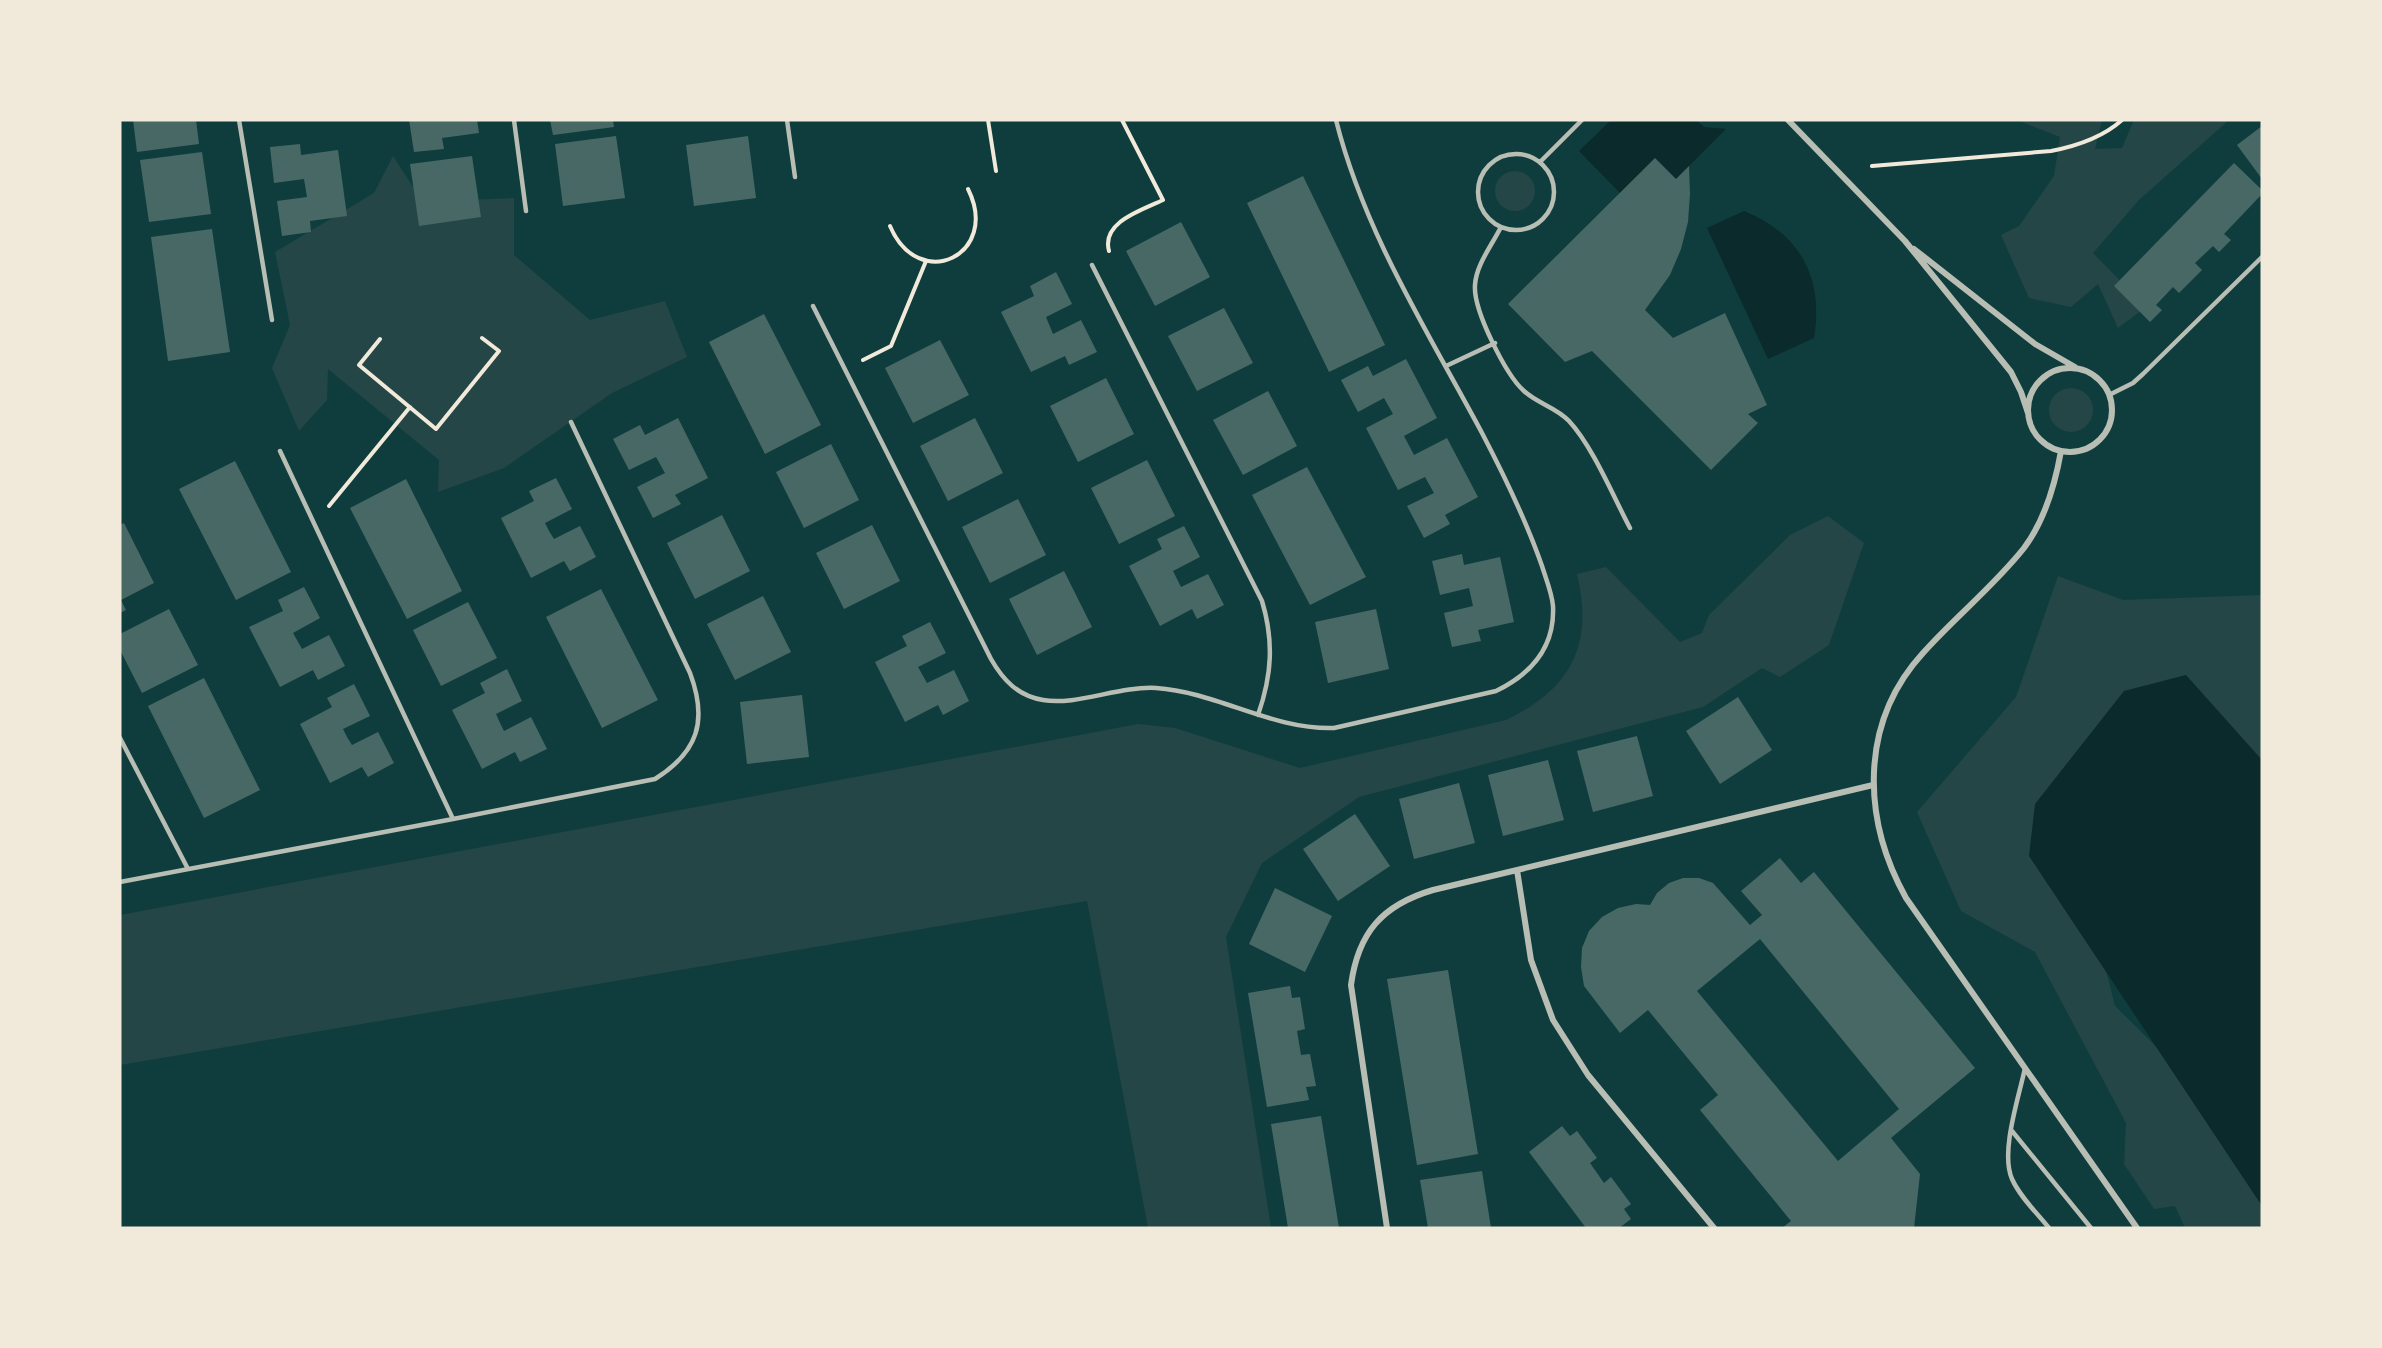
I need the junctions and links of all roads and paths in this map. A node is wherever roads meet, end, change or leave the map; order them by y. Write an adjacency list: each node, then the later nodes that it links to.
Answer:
1 (239, 120): 24 (lane)
2 (514, 120): 15 (lane)
3 (787, 120): 13 (lane)
4 (988, 120): 12 (path)
5 (1122, 120): 19 (path)
6 (1336, 120): 29 (lane)
7 (1582, 120): 10 (lane)
8 (1788, 120): 18 (street)
9 (2122, 120): 11 (path)
10 (1540, 162): 17 (lane); 17 (lane)
11 (1872, 166)
12 (996, 171)
13 (795, 177)
14 (968, 189): 21 (path)
15 (526, 211)
16 (890, 226): 21 (path)
17 (1501, 227): 27 (lane)
18 (1905, 241): 30 (street); 33 (street)
19 (1110, 255)
20 (2262, 257): 31 (lane)
21 (926, 261): 28 (path)
22 (1092, 265): 39 (lane)
23 (813, 306): 39 (lane)
24 (272, 320)
25 (482, 338): 32 (path)
26 (380, 339): 32 (path)
27 (1495, 343): 29 (lane); 38 (lane)
28 (862, 360)
29 (1446, 366): 39 (lane)
30 (2081, 369): 31 (street); 33 (street)
31 (2109, 395): 36 (street)
32 (410, 407): 37 (path)
33 (2028, 413): 36 (street)
34 (571, 422): 42 (lane)
35 (280, 451): 42 (lane)
36 (2061, 451): 41 (street)
37 (328, 507)
38 (1630, 528)
39 (1258, 715)
40 (120, 738): 43 (lane)
41 (1873, 785): 44 (street); 46 (street)
42 (453, 819): 43 (lane)
43 (188, 869): 45 (lane)
44 (1517, 870): 48 (street); 49 (street)
45 (120, 882)
46 (2025, 1068): 47 (lane); 52 (street)
47 (2012, 1131): 50 (lane); 51 (lane)
48 (1387, 1228)
49 (1714, 1228)
50 (2049, 1228)
51 (2091, 1228)
52 (2137, 1228)

